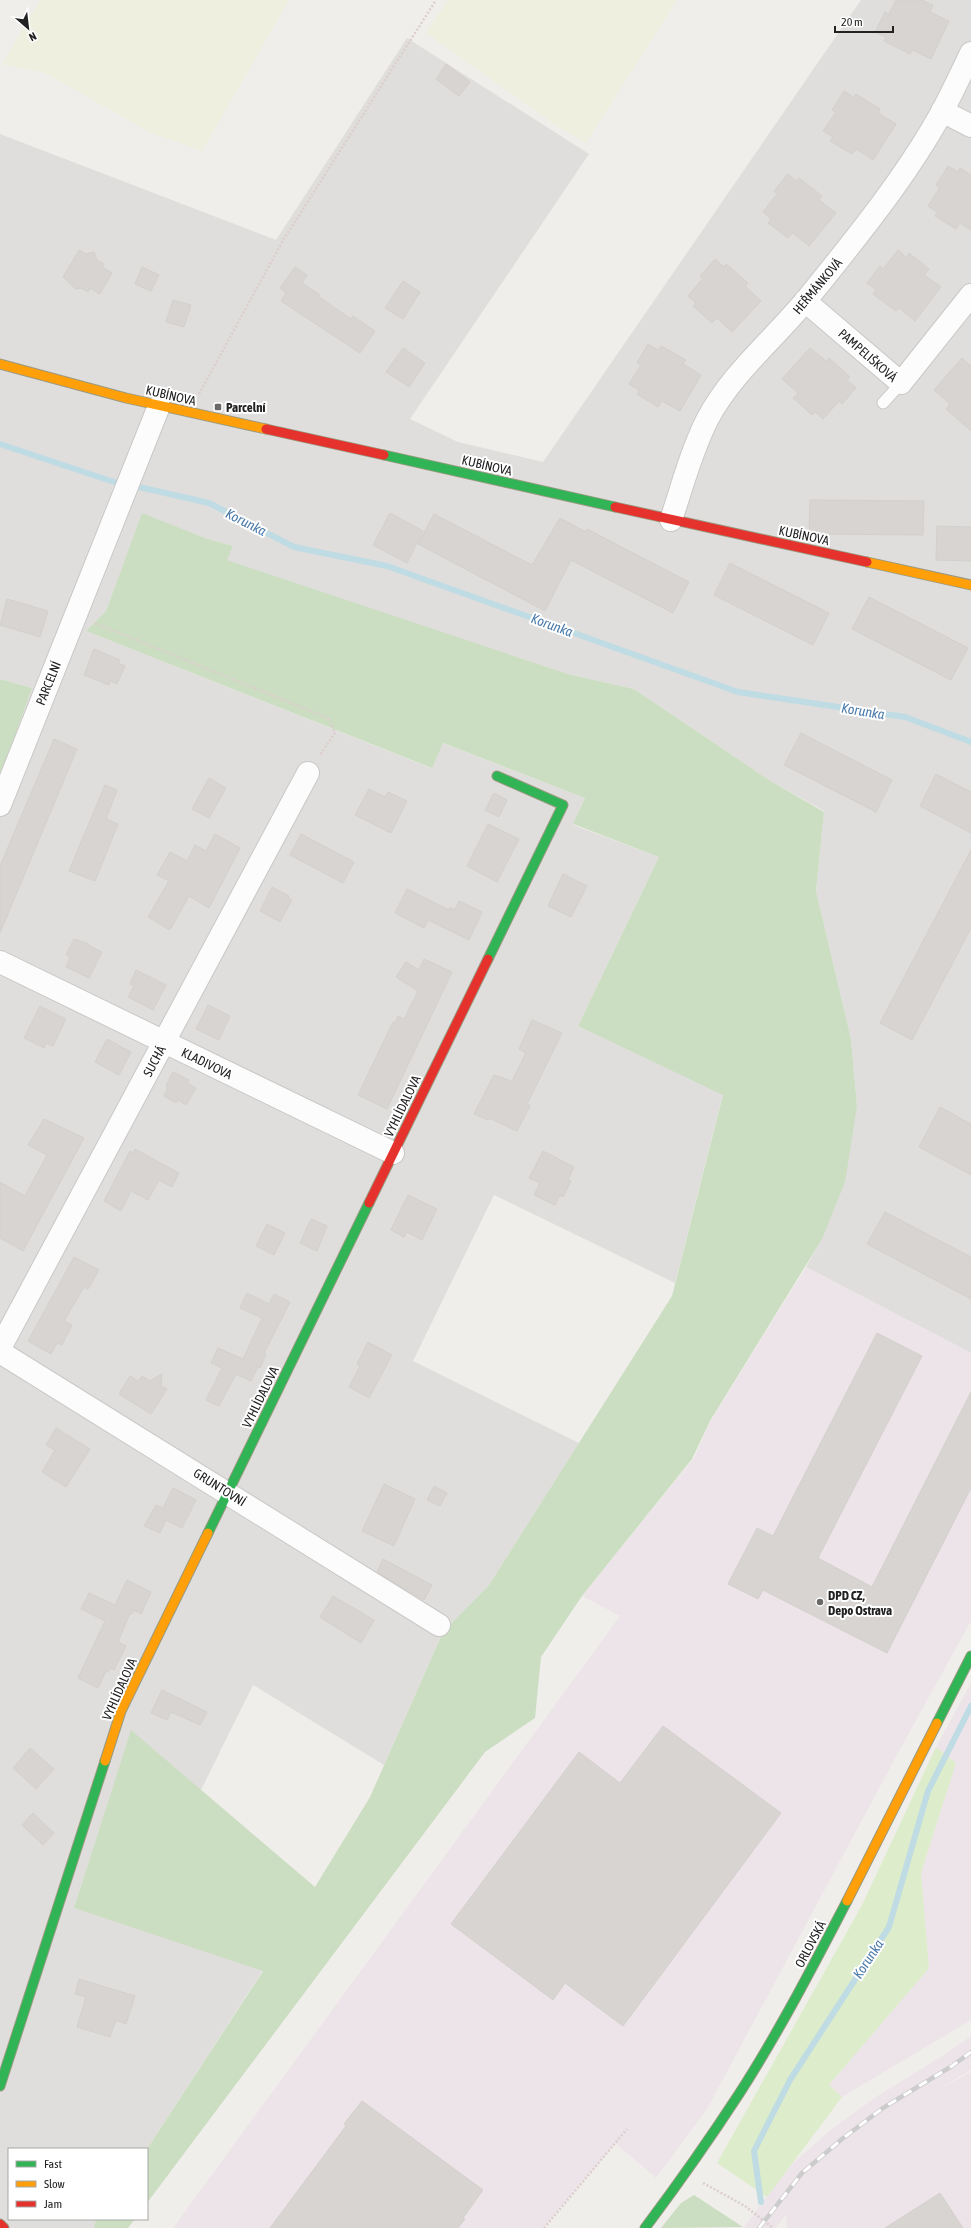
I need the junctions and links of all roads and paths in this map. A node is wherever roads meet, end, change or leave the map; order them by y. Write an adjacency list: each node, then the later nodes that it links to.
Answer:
1 (436, 0): 11 (path)
2 (971, 53): 3 (street, HEŘMÁNKOVÁ)
3 (942, 111): 4 (street); 6 (street, HEŘMÁNKOVÁ)
4 (971, 126)
5 (971, 295): 8 (street, PAMPELIŠKOVÁ)
6 (805, 301): 8 (street, PAMPELIŠKOVÁ); 12 (street, HEŘMÁNKOVÁ)
7 (0, 364): 10 (street, KUBÍNOVA)
8 (901, 383): 9 (lane)
9 (883, 402)
10 (159, 406): 11 (street, KUBÍNOVA); 14 (street, PARCELNÍ)
11 (189, 413): 12 (street, KUBÍNOVA)
12 (671, 520): 13 (street, KUBÍNOVA)
13 (971, 585)
14 (76, 614): 15 (path); 17 (street, PARCELNÍ)
15 (308, 773): 19 (street, SUCHÁ)
16 (497, 776): 20 (street, VYHLÍDALOVA)
17 (0, 805)
18 (0, 962): 19 (street, KLADIVOVA)
19 (165, 1042): 20 (street, KLADIVOVA); 21 (street, SUCHÁ)
20 (393, 1153): 23 (street, VYHLÍDALOVA)
21 (0, 1348)
22 (0, 1352): 23 (street, GRUNTOVNÍ)
23 (228, 1492): 24 (street, GRUNTOVNÍ); 26 (street, VYHLÍDALOVA)
24 (439, 1625)
25 (971, 1656): 28 (street, ORLOVSKÁ)
26 (0, 2086)
27 (627, 2129): 31 (path)
28 (686, 2175): 32 (street, ORLOVSKÁ); 33 (path)
29 (0, 2224): 30 (street)
30 (4, 2228)
31 (544, 2228)
32 (645, 2228)
33 (773, 2228)

